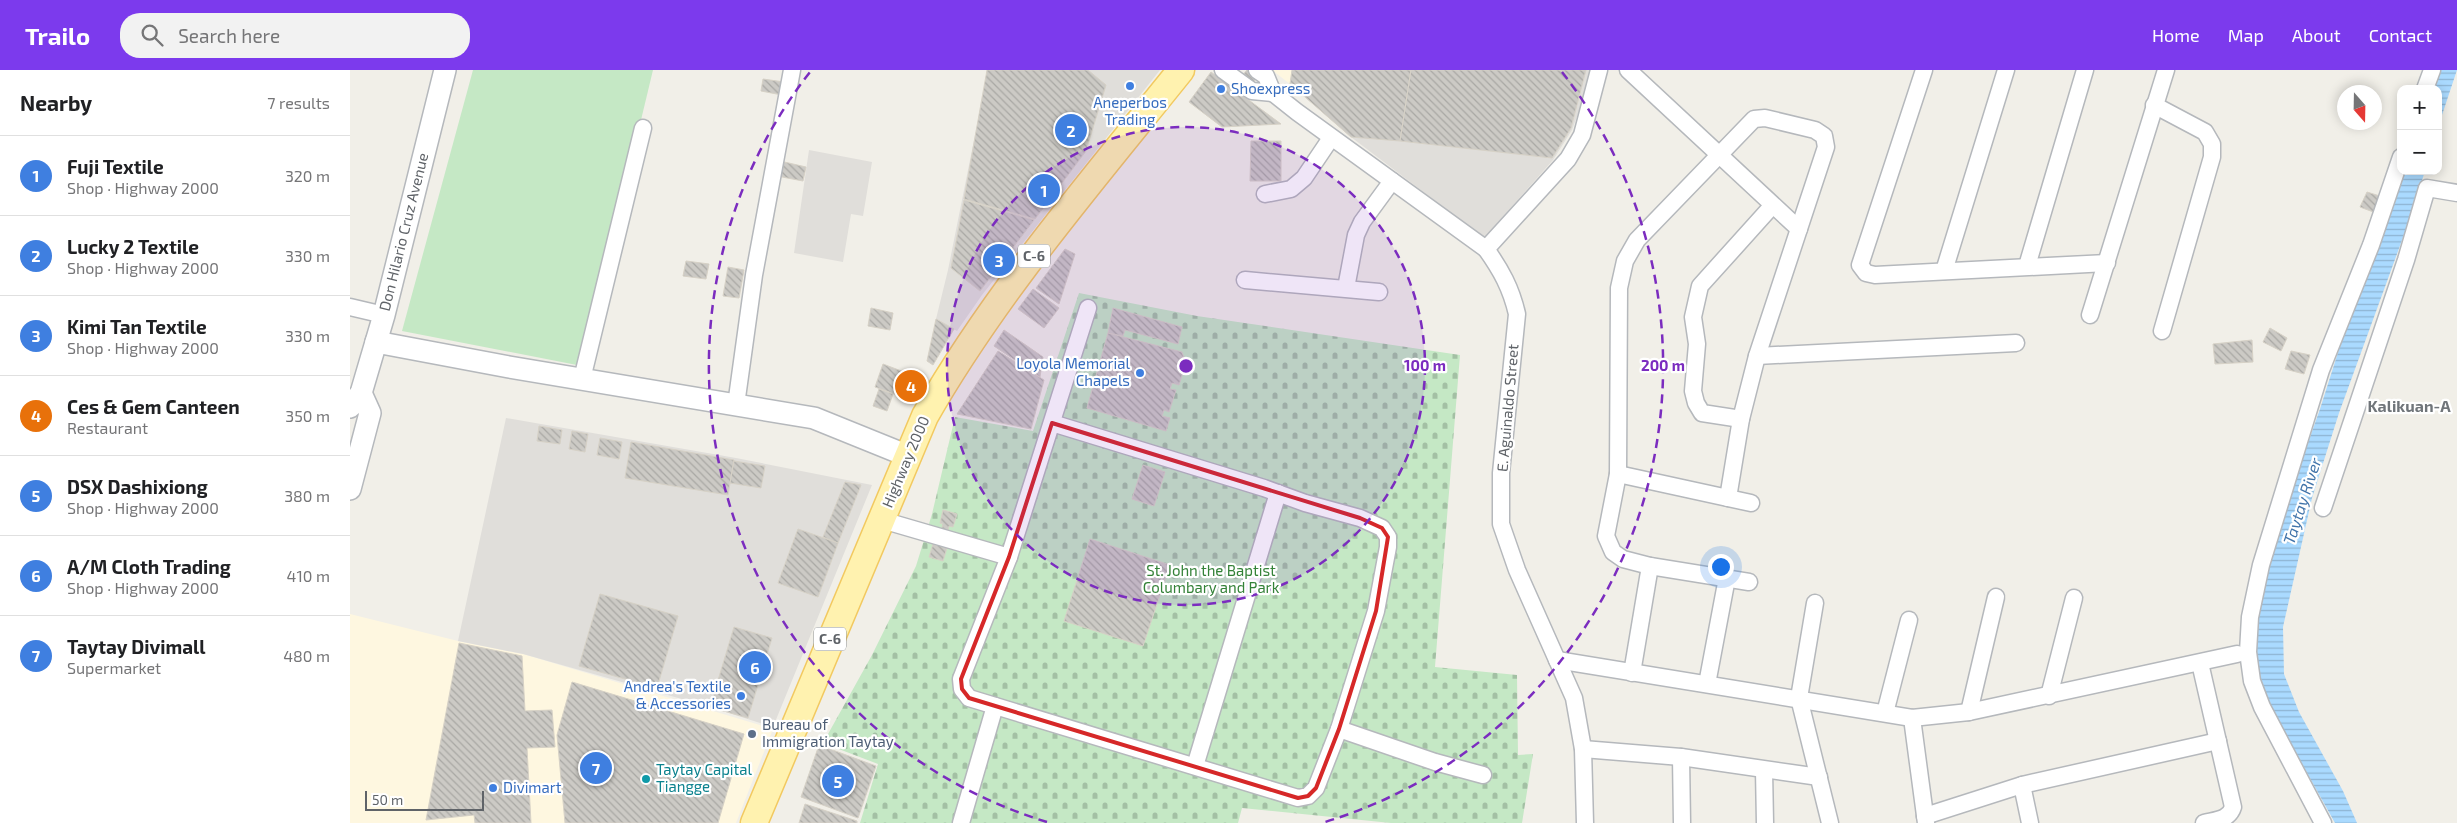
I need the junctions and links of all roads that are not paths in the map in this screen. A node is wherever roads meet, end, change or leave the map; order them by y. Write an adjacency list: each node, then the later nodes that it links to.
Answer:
1 (445, 70): 34 (street, Don Hilario Cruz Avenue)
2 (792, 70): 42 (street)
3 (1181, 70): 45 (main road, Highway 2000 / C-6)
4 (1223, 70): 14 (street, E. Aguinaldo Street)
5 (1257, 70): 14 (street, E. Aguinaldo Street)
6 (1599, 70): 25 (street)
7 (1628, 70): 18 (street)
8 (1924, 70): 28 (street)
9 (2006, 70): 28 (street)
10 (2085, 70): 27 (street)
11 (2166, 70): 15 (street)
12 (2432, 70): 13 (street)
13 (2426, 85)
14 (1273, 93): 17 (street, E. Aguinaldo Street)
15 (2154, 105): 26 (street); 36 (street)
16 (643, 128): 40 (street)
17 (1331, 138): 20 (street, E. Aguinaldo Street); 22 (street)
18 (1719, 157): 23 (street); 24 (street); 47 (street)
19 (2397, 169): 91 (street)
20 (1392, 181): 25 (street, E. Aguinaldo Street); 30 (street)
21 (2457, 193): 52 (street)
22 (1265, 194)
23 (1772, 206): 24 (street); 43 (street)
24 (1798, 229): 39 (street)
25 (1486, 249): 63 (street, E. Aguinaldo Street)
26 (2107, 263): 27 (street); 35 (street)
27 (2028, 266): 28 (street)
28 (1944, 271)
29 (1245, 280): 30 (street)
30 (1346, 288): 31 (street)
31 (1378, 292)
32 (350, 308): 34 (street)
33 (1088, 308): 44 (street)
34 (384, 315): 37 (street, Don Hilario Cruz Avenue)
35 (2090, 315)
36 (2162, 331)
37 (376, 342): 40 (street); 41 (street, Don Hilario Cruz Avenue)
38 (2016, 343): 39 (street)
39 (1757, 356): 43 (street)
40 (582, 379): 42 (street)
41 (356, 391): 46 (street, Don Hilario Cruz Avenue)
42 (736, 405): 45 (street)
43 (1741, 419): 50 (street)
44 (1052, 423): 49 (street); 54 (street)
45 (908, 456): 53 (main road, Highway 2000 / C-6)
46 (353, 466): 48 (street, Don Hilario Cruz Avenue)
47 (1618, 474): 50 (street); 55 (street)
48 (350, 489)
49 (1278, 493): 73 (street); 77 (street)
50 (1728, 498): 51 (street)
51 (1751, 503)
52 (2323, 508)
53 (882, 520): 54 (street); 83 (main road, Highway 2000 / C-6)
54 (1009, 558): 69 (street)
55 (1650, 566): 56 (street); 65 (street)
56 (1727, 578): 57 (street); 66 (street)
57 (1750, 582)
58 (1996, 597): 70 (street)
59 (2074, 598): 67 (street)
60 (1815, 603): 68 (street)
61 (1909, 620): 71 (street)
62 (2237, 654): 64 (street)
63 (1557, 660): 65 (street); 75 (street, E. Aguinaldo Street)
64 (2200, 663): 67 (street); 74 (street)
65 (1632, 673): 66 (street)
66 (1707, 684): 68 (street)
67 (2049, 696): 70 (street)
68 (1799, 698): 71 (street); 80 (street)
69 (995, 706): 77 (street); 84 (street)
70 (1969, 712): 72 (street)
71 (1886, 713): 72 (street)
72 (1912, 718): 82 (street)
73 (1338, 729): 77 (street); 79 (street)
74 (2218, 741): 81 (street); 90 (street)
75 (1584, 749): 76 (street); 85 (street, E. Aguinaldo Street)
76 (1681, 757): 78 (street); 86 (street)
77 (1195, 766)
78 (1764, 770): 80 (street); 87 (street)
79 (1483, 774)
80 (1819, 777): 88 (street)
81 (2022, 786): 82 (street); 89 (street)
82 (1925, 820)
83 (754, 823)
84 (961, 823)
85 (1585, 823)
86 (1682, 823)
87 (1766, 823)
88 (1830, 823)
89 (2030, 823)
90 (2204, 823)
91 (2323, 823)

